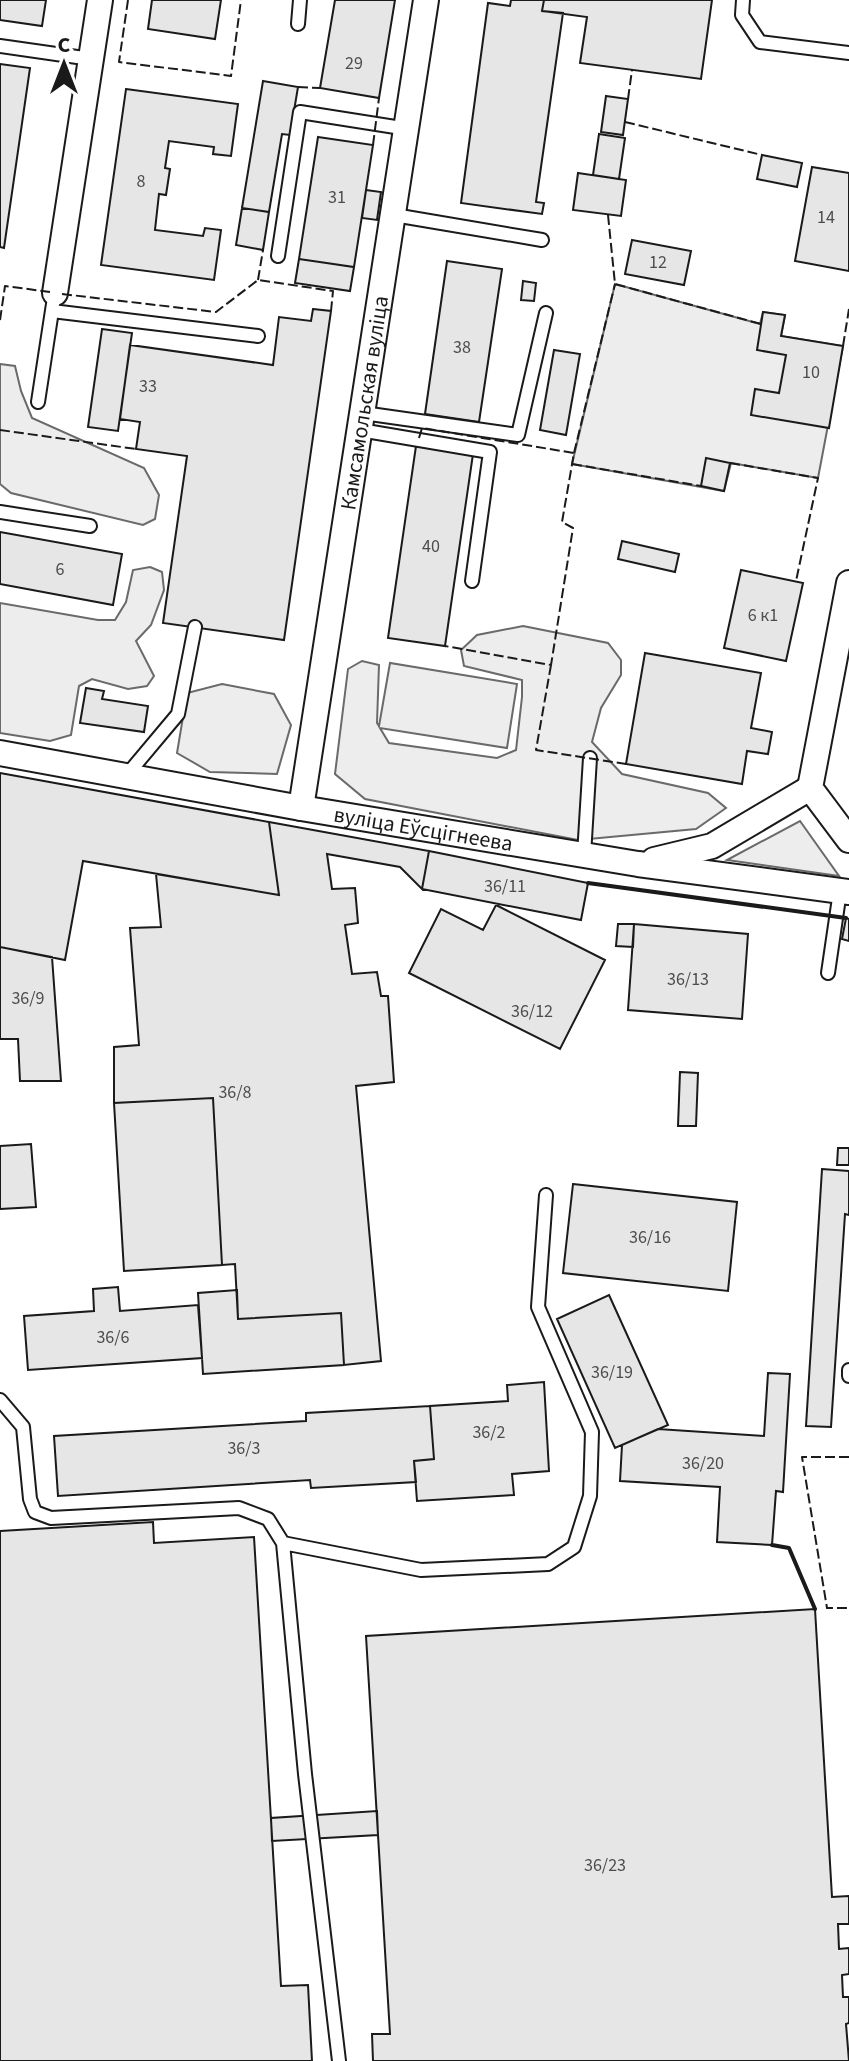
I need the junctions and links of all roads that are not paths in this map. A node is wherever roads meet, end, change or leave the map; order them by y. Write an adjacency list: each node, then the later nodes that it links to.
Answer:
1 (100, 0): 8 (street)
2 (300, 0): 5 (lane)
3 (426, 0): 9 (street, Камсамольская вуліца)
4 (743, 0): 7 (lane)
5 (298, 24)
6 (0, 46): 8 (lane)
7 (849, 53)
8 (91, 59): 13 (street)
9 (408, 129): 10 (street, Камсамольская вуліца); 12 (lane)
10 (394, 215): 11 (lane); 17 (street, Камсамольская вуліца)
11 (542, 240)
12 (278, 256)
13 (53, 302): 15 (lane); 16 (lane)
14 (546, 313): 17 (lane)
15 (258, 336)
16 (38, 402)
17 (362, 421): 20 (lane); 27 (street, Камсамольская вуліца)
18 (0, 512): 19 (lane)
19 (90, 526)
20 (472, 581)
21 (849, 583): 26 (street)
22 (195, 627): 25 (lane)
23 (0, 753): 25 (street, вуліца Еўсцігнеева)
24 (590, 758): 29 (lane)
25 (126, 776): 27 (street, вуліца Еўсцігнеева)
26 (810, 788): 28 (street); 30 (street)
27 (301, 808): 29 (street, вуліца Еўсцігнеева)
28 (849, 840)
29 (584, 855): 30 (street, вуліца Еўсцігнеева)
30 (638, 864): 31 (street, вуліца Еўсцігнеева)
31 (844, 891): 32 (lane)
32 (828, 973)
33 (546, 1195): 37 (lane)
34 (849, 1370): 35 (lane)
35 (849, 1376)
36 (0, 1400): 37 (lane)
37 (283, 1543): 38 (lane)
38 (339, 2061)

